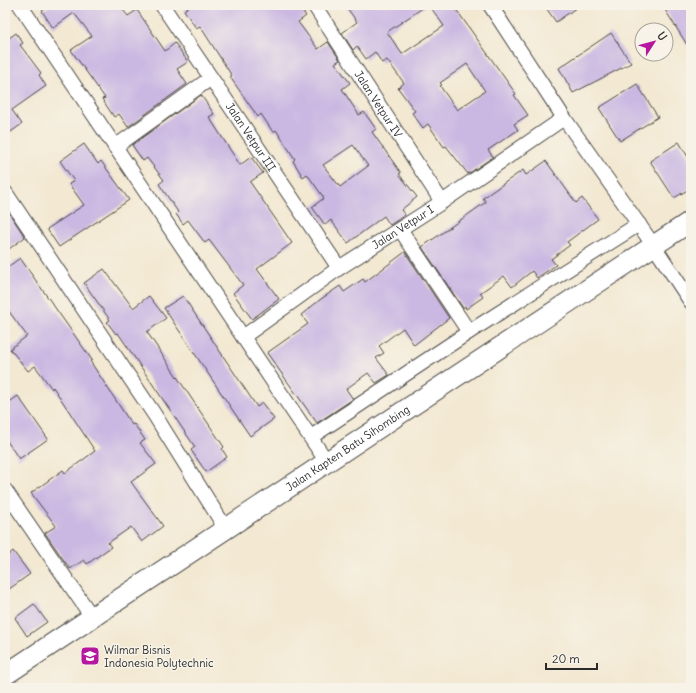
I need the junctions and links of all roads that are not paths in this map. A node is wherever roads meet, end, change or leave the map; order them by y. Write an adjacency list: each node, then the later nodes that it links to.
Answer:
1 (20, 5): 7 (street)
2 (162, 5): 5 (street, Jalan Vetpur III)
3 (314, 5): 9 (street, Jalan Vetpur IV)
4 (490, 5): 6 (street)
5 (211, 78): 7 (street); 14 (street, Jalan Vetpur III)
6 (564, 118): 9 (street, Jalan Vetpur I); 11 (street)
7 (115, 147): 17 (street)
8 (5, 192): 21 (street)
9 (442, 202): 12 (street, Jalan Vetpur I)
10 (691, 221): 13 (street, Jalan Kapten Batu Sihombing)
11 (639, 224): 13 (street); 16 (street)
12 (400, 229): 14 (street, Jalan Vetpur I); 16 (street)
13 (654, 246): 15 (street); 19 (street, Jalan Kapten Batu Sihombing)
14 (339, 268): 17 (street, Jalan Vetpur I)
15 (690, 299)
16 (469, 332): 18 (street)
17 (243, 337): 18 (street)
18 (311, 437): 19 (street)
19 (327, 462): 21 (street, Jalan Kapten Batu Sihombing)
20 (5, 490): 22 (street)
21 (226, 529): 22 (street, Jalan Kapten Batu Sihombing)
22 (92, 617): 23 (street, Jalan Kapten Batu Sihombing)
23 (5, 675)

